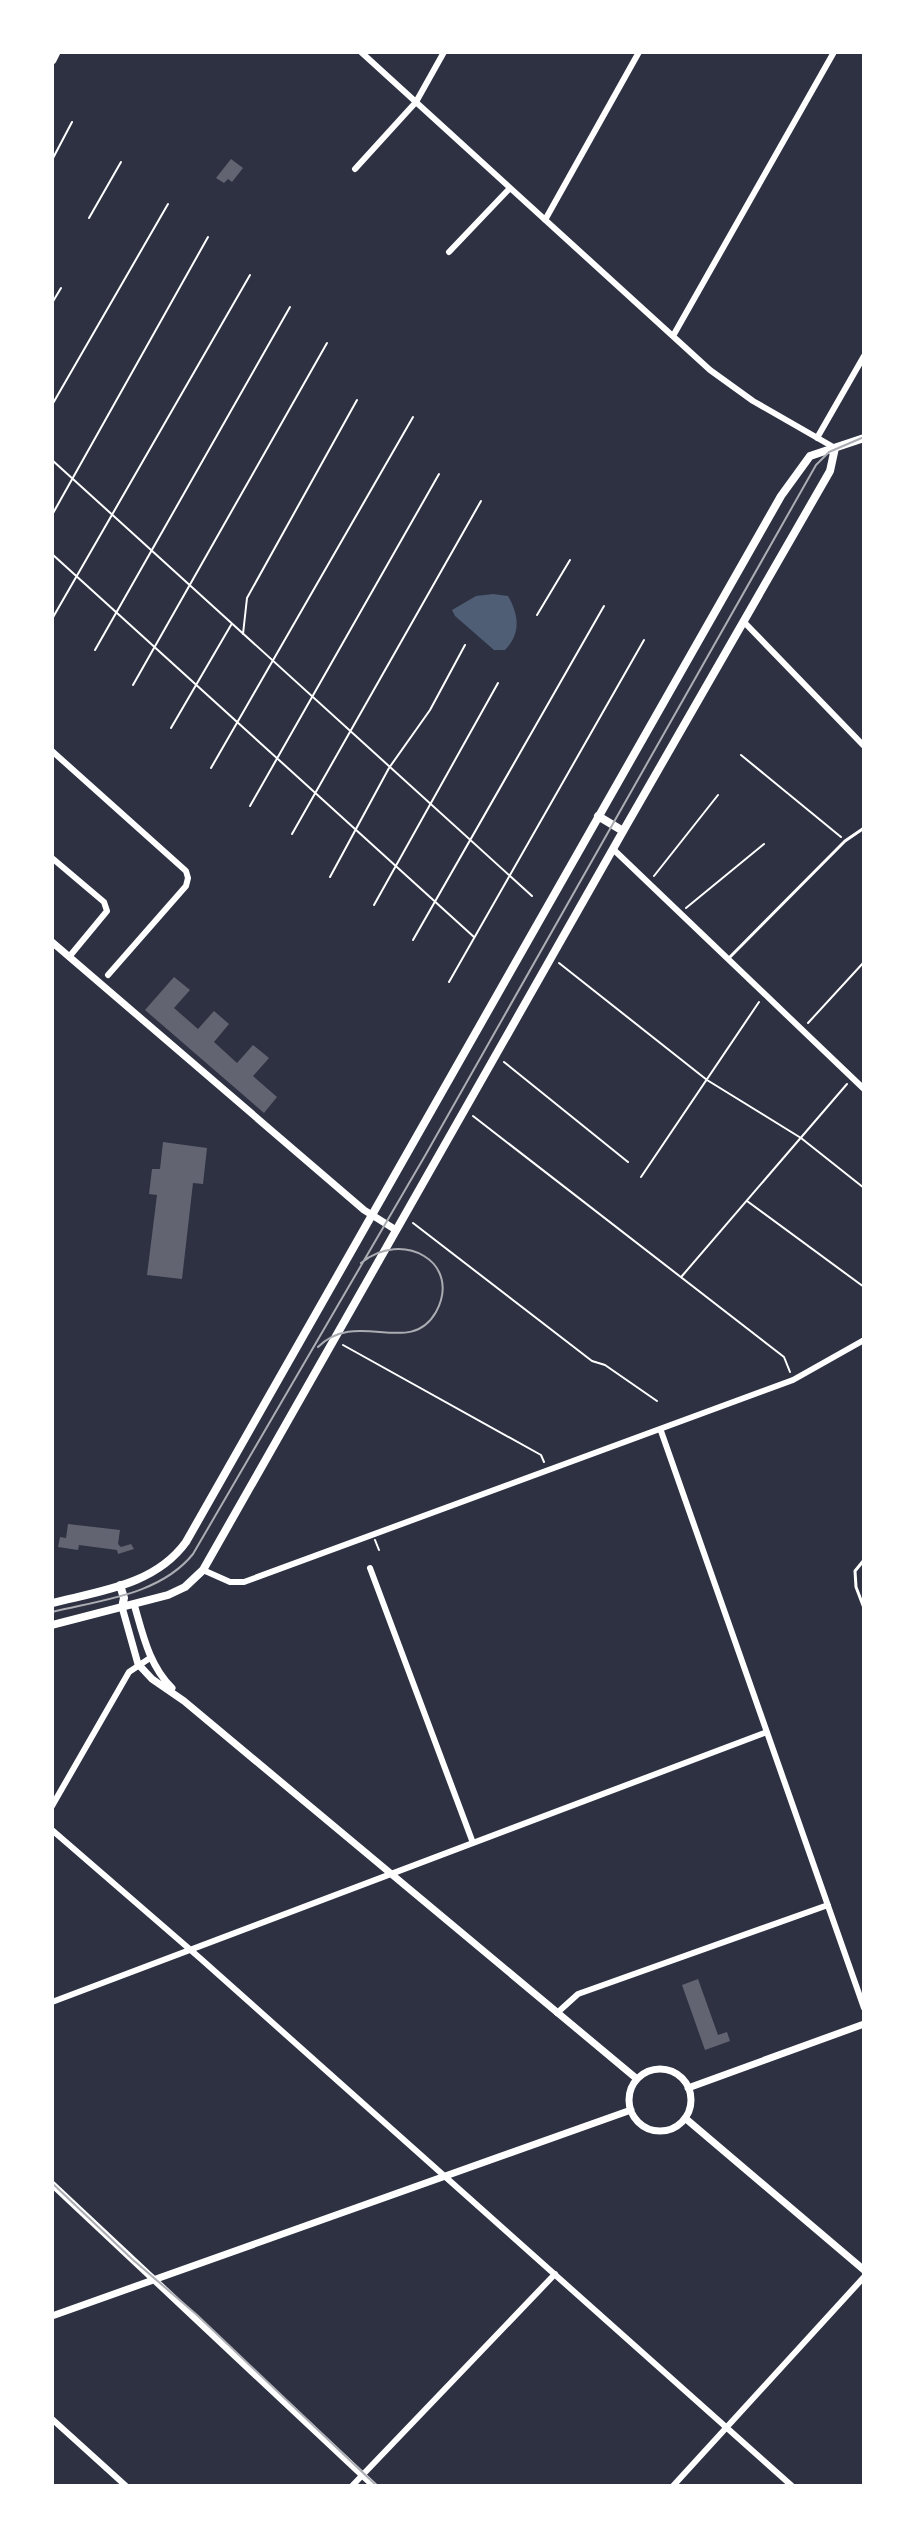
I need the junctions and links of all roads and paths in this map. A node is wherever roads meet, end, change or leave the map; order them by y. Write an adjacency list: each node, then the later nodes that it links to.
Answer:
1 (56, 52): 6 (main road)
2 (361, 52): 7 (street)
3 (444, 52): 7 (street)
4 (639, 52): 15 (street)
5 (834, 52): 22 (street)
6 (52, 60)
7 (416, 102): 11 (street); 12 (street)
8 (72, 122): 9 (path)
9 (52, 160)
10 (121, 162): 14 (path)
11 (355, 169)
12 (510, 188): 15 (street); 17 (street)
13 (168, 204): 26 (path)
14 (89, 218)
15 (545, 220): 22 (street)
16 (208, 237): 33 (path)
17 (449, 252)
18 (250, 275): 36 (path)
19 (61, 288): 20 (path)
20 (52, 303)
21 (290, 307): 37 (path)
22 (673, 336): 28 (street)
23 (327, 343): 41 (path)
24 (864, 356): 28 (street)
25 (357, 400): 48 (path)
26 (52, 405)
27 (413, 417): 53 (path)
28 (817, 438): 30 (street)
29 (864, 438): 30 (main road)
30 (835, 448): 46 (main road); 71 (main road)
31 (52, 460): 33 (path)
32 (439, 474): 57 (path)
33 (72, 479): 35 (path); 36 (path)
34 (481, 501): 60 (path)
35 (52, 515)
36 (112, 515): 37 (path); 40 (path)
37 (150, 550): 41 (path); 43 (path)
38 (52, 554): 40 (path)
39 (570, 560): 44 (path)
40 (77, 576): 43 (path); 45 (path)
41 (190, 586): 47 (path); 51 (path)
42 (604, 606): 76 (path)
43 (116, 613): 51 (path); 52 (path)
44 (537, 615)
45 (52, 619)
46 (744, 622): 61 (street); 74 (main road)
47 (231, 624): 48 (path); 56 (path)
48 (242, 634): 53 (path)
49 (644, 640): 82 (path)
50 (465, 645): 66 (path)
51 (155, 648): 55 (path); 56 (path)
52 (95, 650)
53 (271, 661): 57 (path); 58 (path)
54 (498, 683): 69 (path)
55 (133, 685)
56 (196, 685): 58 (path); 59 (path)
57 (311, 697): 60 (path); 64 (path)
58 (237, 722): 64 (path); 65 (path)
59 (171, 728)
60 (350, 733): 66 (path); 67 (path)
61 (864, 746)
62 (52, 751): 96 (street)
63 (741, 755): 77 (path)
64 (276, 757): 67 (path); 70 (path)
65 (211, 768)
66 (389, 768): 69 (path); 73 (path)
67 (316, 793): 73 (path); 75 (path)
68 (718, 795): 84 (path)
69 (430, 805): 76 (path); 81 (path)
70 (250, 806)
71 (598, 816): 74 (main road); 110 (main road)
72 (864, 828): 77 (lane)
73 (355, 829): 81 (path); 83 (path)
74 (623, 831): 79 (main road)
75 (292, 834)
76 (470, 840): 82 (path); 86 (path)
77 (845, 841): 93 (lane)
78 (764, 844): 88 (path)
79 (613, 849): 84 (street); 112 (main road)
80 (52, 858): 92 (street)
81 (396, 865): 86 (path); 87 (path)
82 (509, 876): 85 (path); 89 (path)
83 (330, 877)
84 (648, 883): 88 (street)
85 (532, 896)
86 (435, 902): 89 (path); 90 (path)
87 (374, 905)
88 (680, 914): 93 (street)
89 (474, 937): 97 (path)
90 (413, 940)
91 (52, 942): 92 (street)
92 (69, 957): 110 (street)
93 (728, 959): 98 (street)
94 (559, 962): 102 (path)
95 (864, 962): 99 (path)
96 (108, 975)
97 (449, 982)
98 (765, 994): 99 (street); 102 (path)
99 (802, 1030): 101 (street)
100 (503, 1061): 106 (path)
101 (852, 1078): 103 (street); 105 (path)
102 (707, 1080): 105 (path); 107 (path)
103 (864, 1089)
104 (472, 1115): 113 (path)
105 (801, 1138): 108 (path); 109 (path)
106 (628, 1162)
107 (641, 1177)
108 (864, 1188)
109 (746, 1200): 113 (path); 114 (path)
110 (371, 1215): 112 (street); 124 (main road)
111 (412, 1222): 118 (path)
112 (396, 1230): 123 (main road)
113 (681, 1276): 117 (path)
114 (864, 1287)
115 (864, 1340): 117 (street)
116 (342, 1344): 120 (path)
117 (793, 1380): 119 (street)
118 (657, 1401)
119 (661, 1431): 120 (street); 133 (street)
120 (548, 1472): 123 (street)
121 (864, 1560): 128 (lane)
122 (370, 1568): 136 (street)
123 (203, 1570): 127 (main road)
124 (120, 1585): 125 (main road); 126 (main road)
125 (123, 1602): 127 (main road); 129 (main road); 131 (street)
126 (52, 1603)
127 (134, 1604): 130 (street)
128 (864, 1608)
129 (52, 1625)
130 (150, 1658): 131 (street); 132 (street)
131 (138, 1664): 132 (street); 134 (street)
132 (184, 1701): 137 (street)
133 (767, 1732): 136 (street); 138 (street)
134 (52, 1806)
135 (52, 1830): 139 (street)
136 (473, 1843): 137 (street)
137 (391, 1874): 139 (street); 142 (street)
138 (828, 1905): 141 (street); 142 (street)
139 (192, 1951): 140 (street); 148 (street)
140 (52, 2002)
141 (864, 2008)
142 (557, 2013): 144 (street)
143 (864, 2024): 145 (street)
144 (637, 2079): 145 (street); 146 (street)
145 (688, 2088): 147 (street)
146 (631, 2110): 147 (street); 148 (street)
147 (685, 2118): 150 (street)
148 (444, 2177): 151 (street); 153 (street)
149 (52, 2184): 153 (street)
150 (864, 2270)
151 (555, 2274): 156 (street); 157 (street)
152 (864, 2277): 156 (street)
153 (154, 2279): 154 (street); 157 (street)
154 (52, 2316)
155 (52, 2419): 158 (street)
156 (726, 2427): 161 (street); 162 (street)
157 (362, 2475): 159 (street); 160 (street)
158 (126, 2486)
159 (352, 2486)
160 (374, 2486)
161 (673, 2486)
162 (792, 2486)

